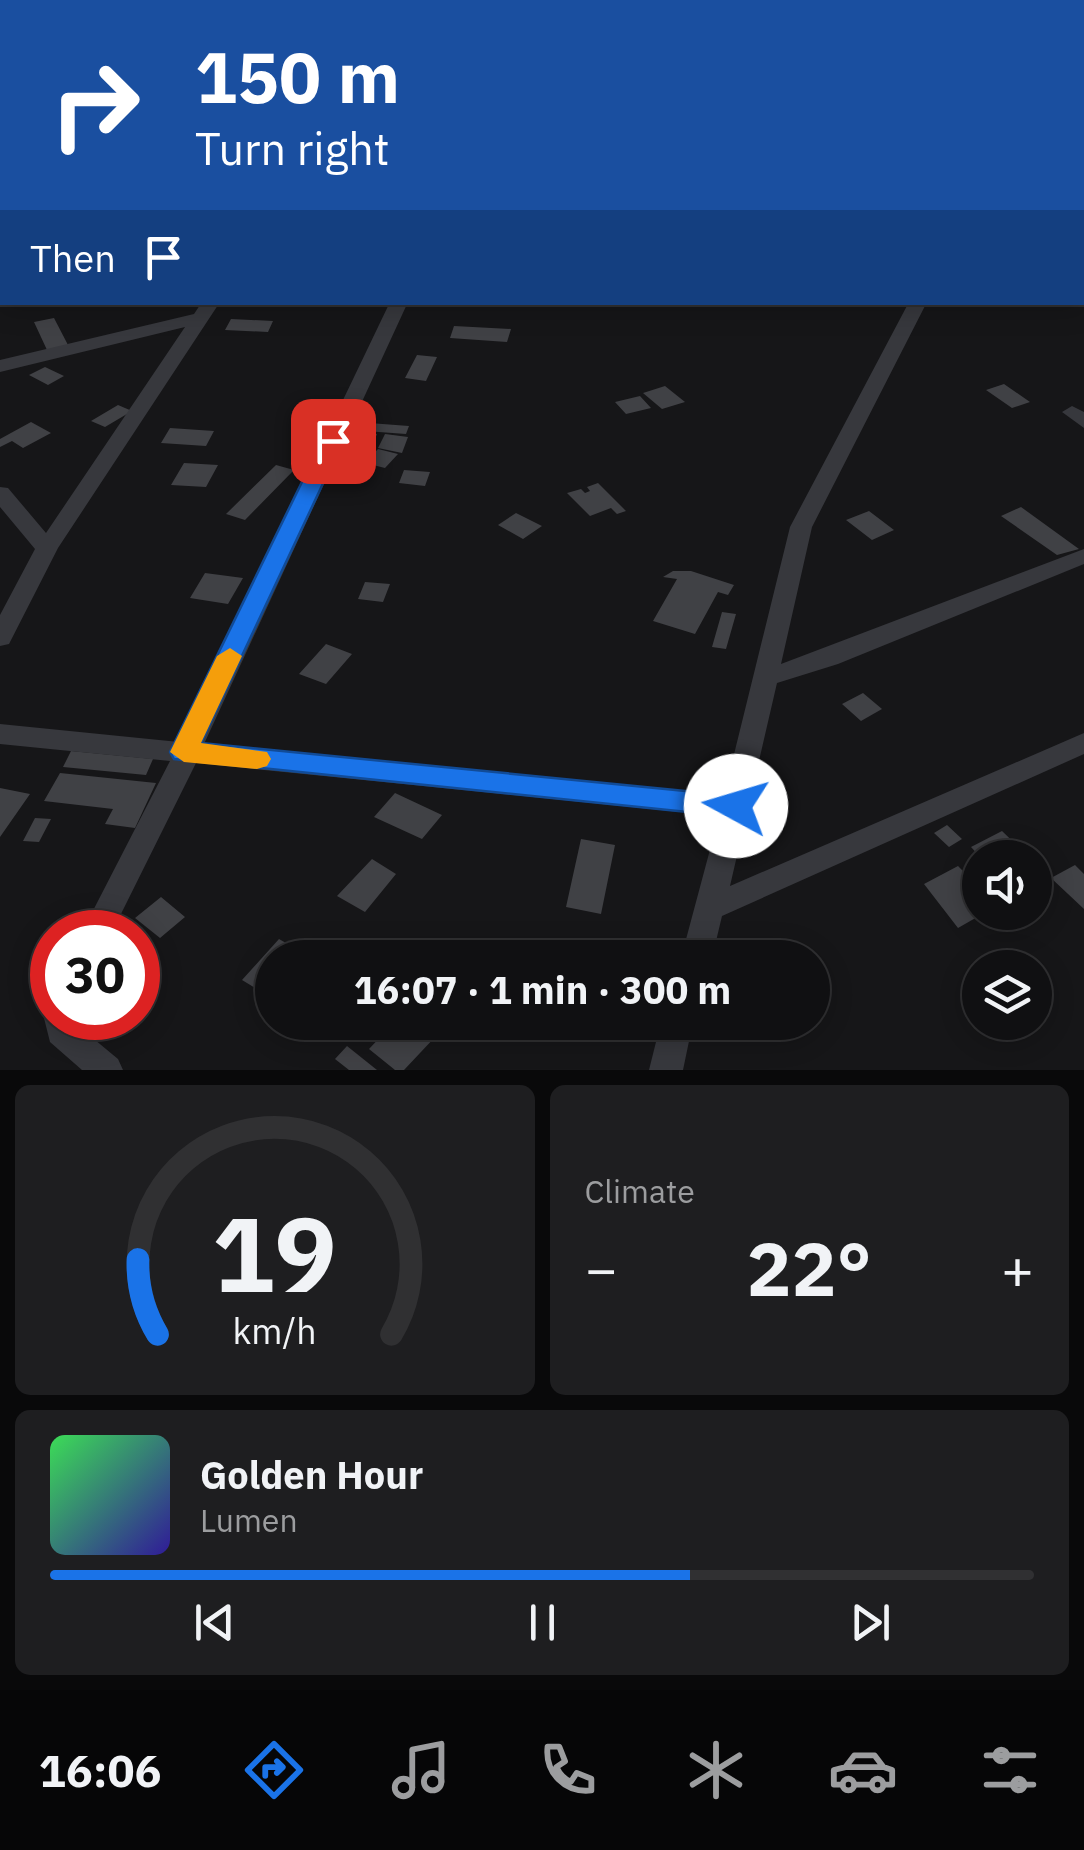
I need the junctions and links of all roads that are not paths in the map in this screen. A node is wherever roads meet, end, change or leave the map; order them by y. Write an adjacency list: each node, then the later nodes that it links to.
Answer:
1 (398, 305): 12 (street)
2 (916, 305): 9 (street)
3 (205, 310): 4 (street); 6 (street)
4 (0, 366)
5 (0, 492): 6 (street)
6 (48, 548): 8 (street)
7 (1084, 556): 9 (street)
8 (0, 638)
9 (764, 678): 13 (street)
10 (0, 734): 12 (street)
11 (1084, 743): 14 (street)
12 (184, 752): 13 (street); 15 (street)
13 (736, 806): 14 (street)
14 (711, 906): 16 (street)
15 (108, 910)
16 (701, 940)
17 (71, 1040): 19 (street)
18 (673, 1040): 20 (street)
19 (106, 1070)
20 (666, 1070)

